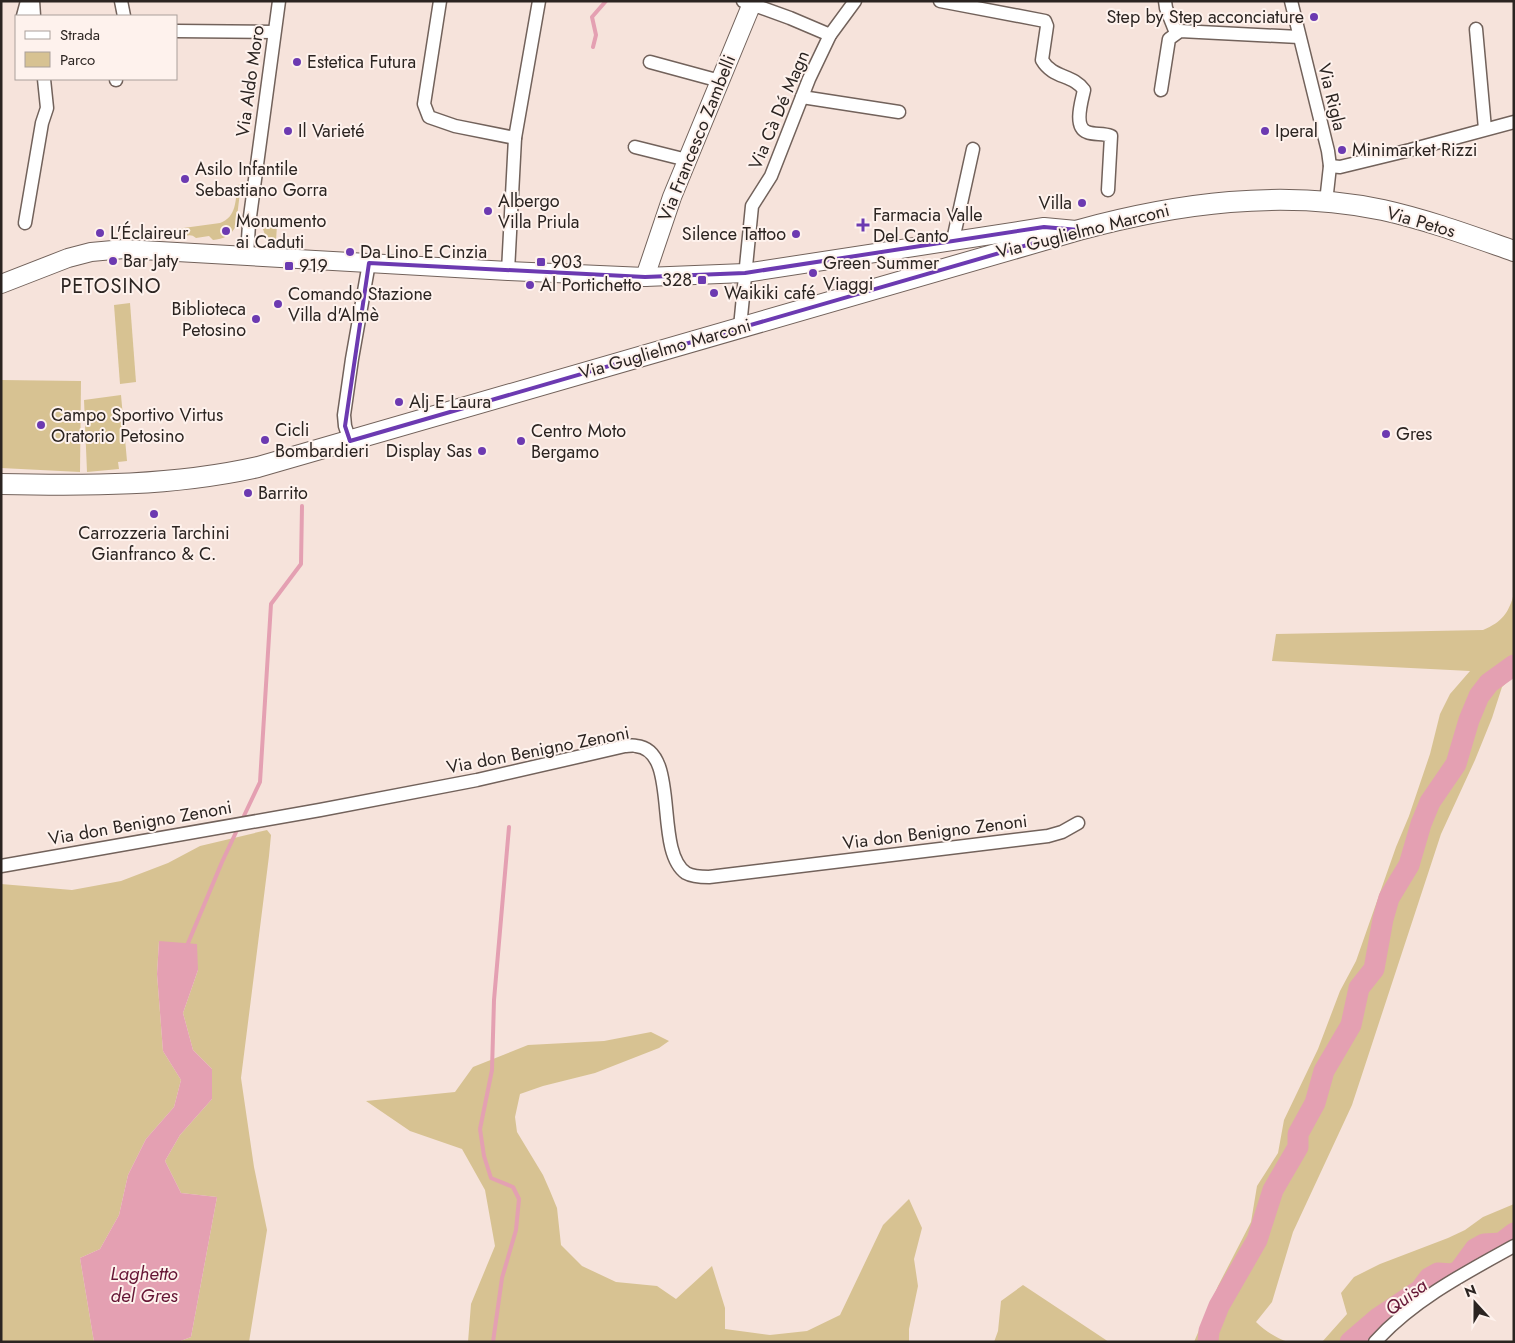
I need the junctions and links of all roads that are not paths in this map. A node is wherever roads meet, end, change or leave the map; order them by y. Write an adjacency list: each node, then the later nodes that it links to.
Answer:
1 (27, 1): 12 (street)
2 (33, 1): 13 (street)
3 (121, 1): 14 (street)
4 (279, 1): 17 (street, Via Aldo Moro)
5 (440, 1): 29 (street)
6 (538, 1): 29 (street)
7 (856, 1): 19 (street, Via Cà Dé Magn)
8 (940, 1): 34 (street)
9 (1165, 1): 18 (street)
10 (1291, 1): 20 (street, Via Rigla)
11 (749, 3): 19 (street); 23 (street, Via Francesco Zambelli)
12 (23, 15)
13 (34, 15)
14 (124, 15)
15 (1476, 29): 28 (street)
16 (178, 31): 17 (street)
17 (274, 32): 42 (street, Via Aldo Moro)
18 (1176, 33): 20 (street); 24 (street)
19 (830, 35): 25 (street, Via Cà Dé Magn)
20 (1299, 37): 33 (street, Via Rigla)
21 (650, 62): 23 (street)
22 (44, 80): 36 (street)
23 (720, 81): 32 (street, Via Francesco Zambelli)
24 (1161, 90)
25 (802, 97): 26 (street); 45 (street, Via Cà Dé Magn)
26 (899, 112)
27 (1514, 122): 28 (street)
28 (1485, 129): 33 (street)
29 (515, 138): 44 (street)
30 (635, 147): 32 (street)
31 (973, 149): 39 (street)
32 (687, 160): 46 (street, Via Francesco Zambelli)
33 (1330, 166): 35 (street, Via Rigla)
34 (1108, 190)
35 (1326, 202): 37 (main road, Via Guglielmo Marconi); 41 (main road, Via Petos)
36 (25, 224)
37 (1079, 230): 38 (street); 40 (main road, Via Guglielmo Marconi)
38 (996, 233): 39 (street); 40 (street)
39 (952, 240): 45 (street)
40 (1020, 246): 48 (main road, Via Guglielmo Marconi)
41 (1514, 251)
42 (247, 255): 43 (street); 47 (street)
43 (369, 264): 44 (street); 49 (street)
44 (508, 271): 46 (street)
45 (745, 273): 46 (street); 48 (street, Via Cà Dé Magn)
46 (645, 277)
47 (1, 284)
48 (740, 327): 49 (main road, Via Guglielmo Marconi)
49 (350, 441): 50 (main road, Via Guglielmo Marconi)
50 (1, 484)
51 (1078, 823): 52 (street, Via don Benigno Zenoni)
52 (1, 866)
53 (1514, 1246): 54 (street)
54 (1375, 1342)

